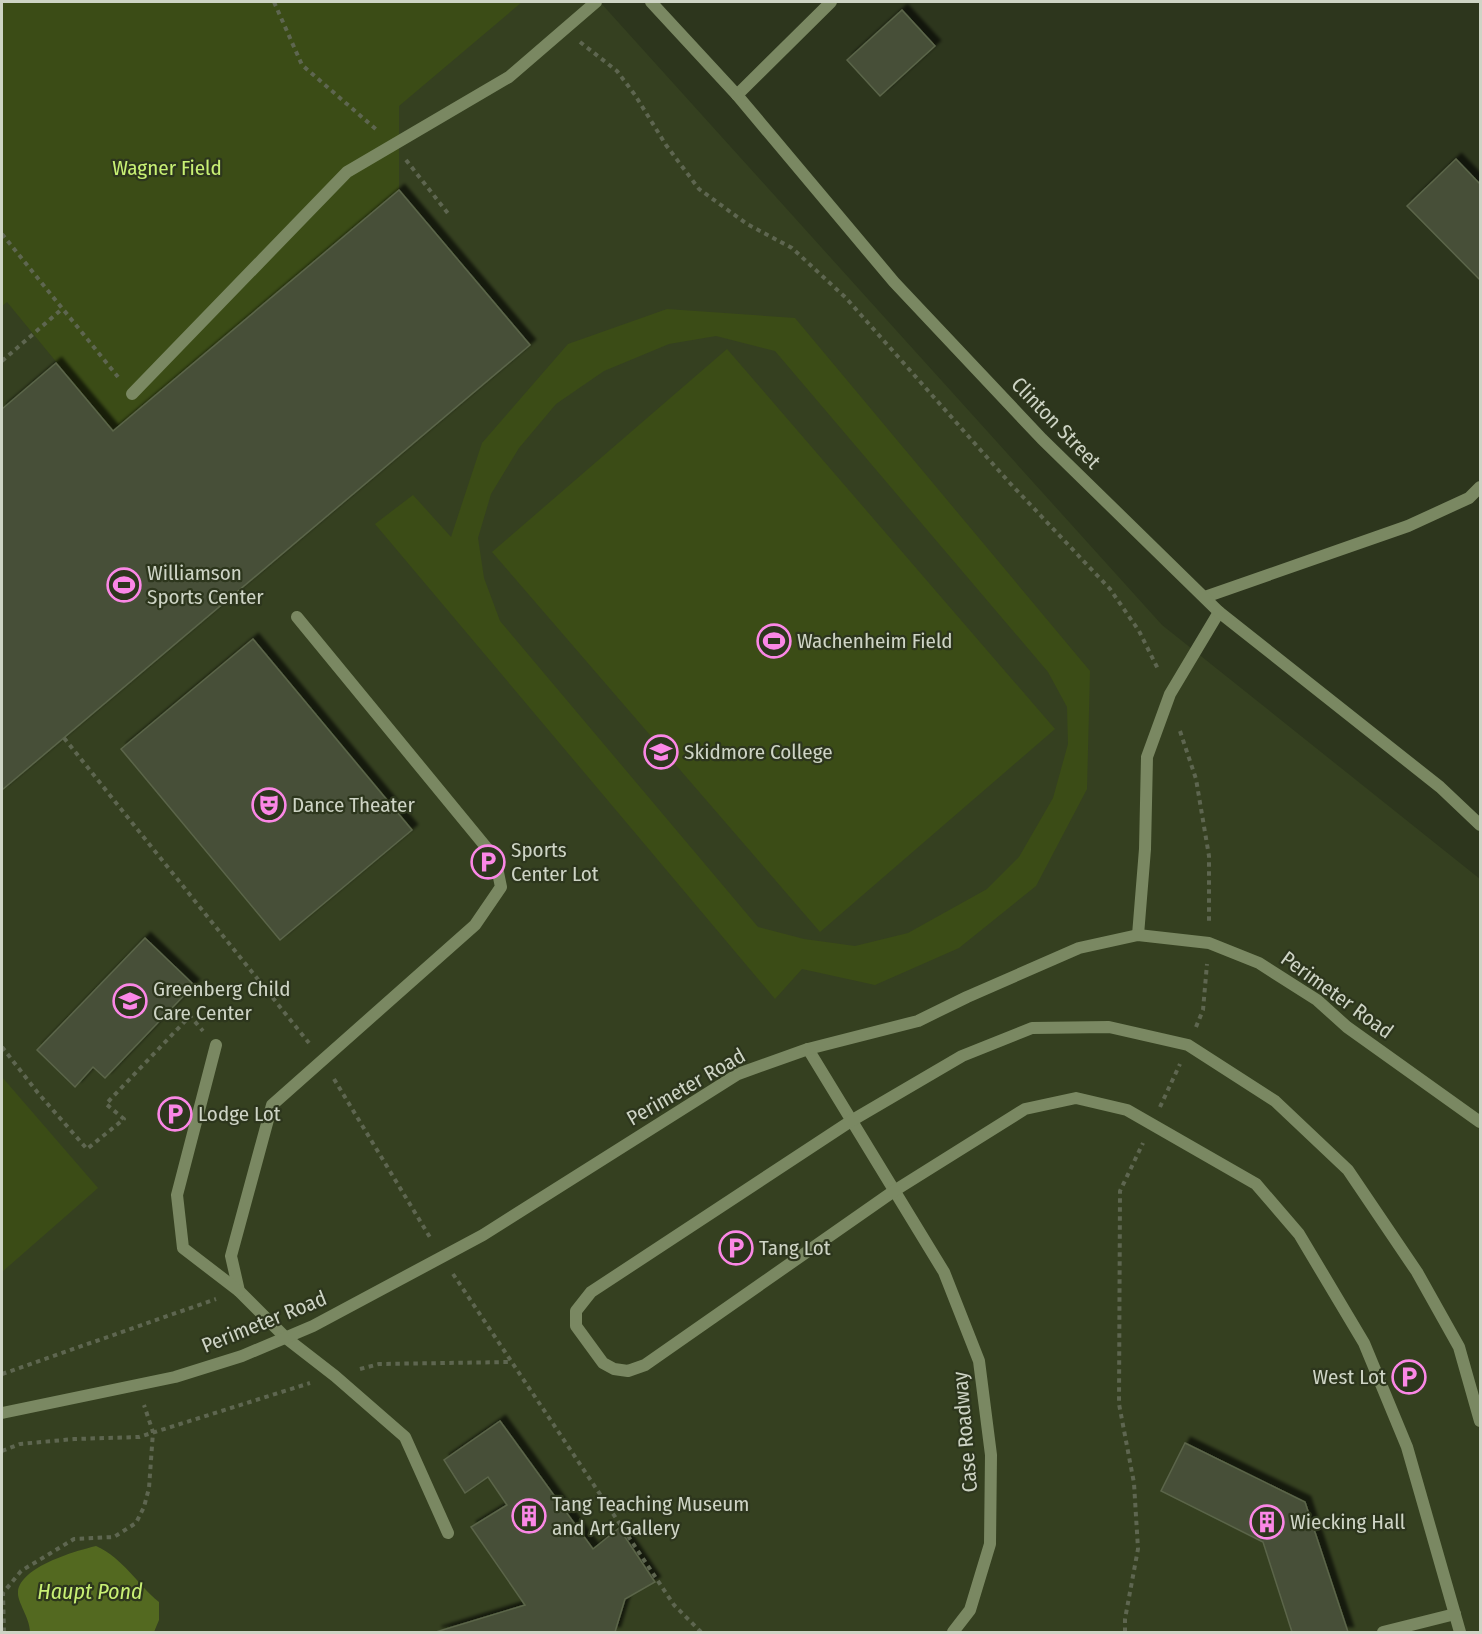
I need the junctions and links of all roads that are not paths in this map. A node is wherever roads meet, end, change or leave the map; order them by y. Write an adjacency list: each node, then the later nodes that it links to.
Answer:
1 (596, 2): 5 (street)
2 (651, 2): 4 (street, Clinton Street)
3 (831, 2): 4 (street)
4 (737, 95): 7 (street, Clinton Street)
5 (132, 394)
6 (1480, 487): 7 (street)
7 (1205, 597): 8 (street, Clinton Street)
8 (1219, 612): 10 (street, Clinton Street); 11 (street)
9 (297, 617): 17 (street)
10 (1480, 825)
11 (1138, 935): 13 (street, Perimeter Road); 15 (street, Perimeter Road)
12 (216, 1045): 17 (street)
13 (808, 1049): 14 (street, Case Roadway); 18 (street, Perimeter Road)
14 (852, 1121): 16 (street, Case Roadway); 16 (street); 20 (street)
15 (1480, 1122)
16 (894, 1191): 22 (street); 23 (street, Case Roadway)
17 (239, 1291): 18 (street)
18 (286, 1338): 19 (street, Perimeter Road); 21 (street)
19 (2, 1413)
20 (1480, 1420)
21 (448, 1533)
22 (1455, 1614): 24 (street); 25 (street)
23 (953, 1632)
24 (1383, 1632)
25 (1460, 1632)

